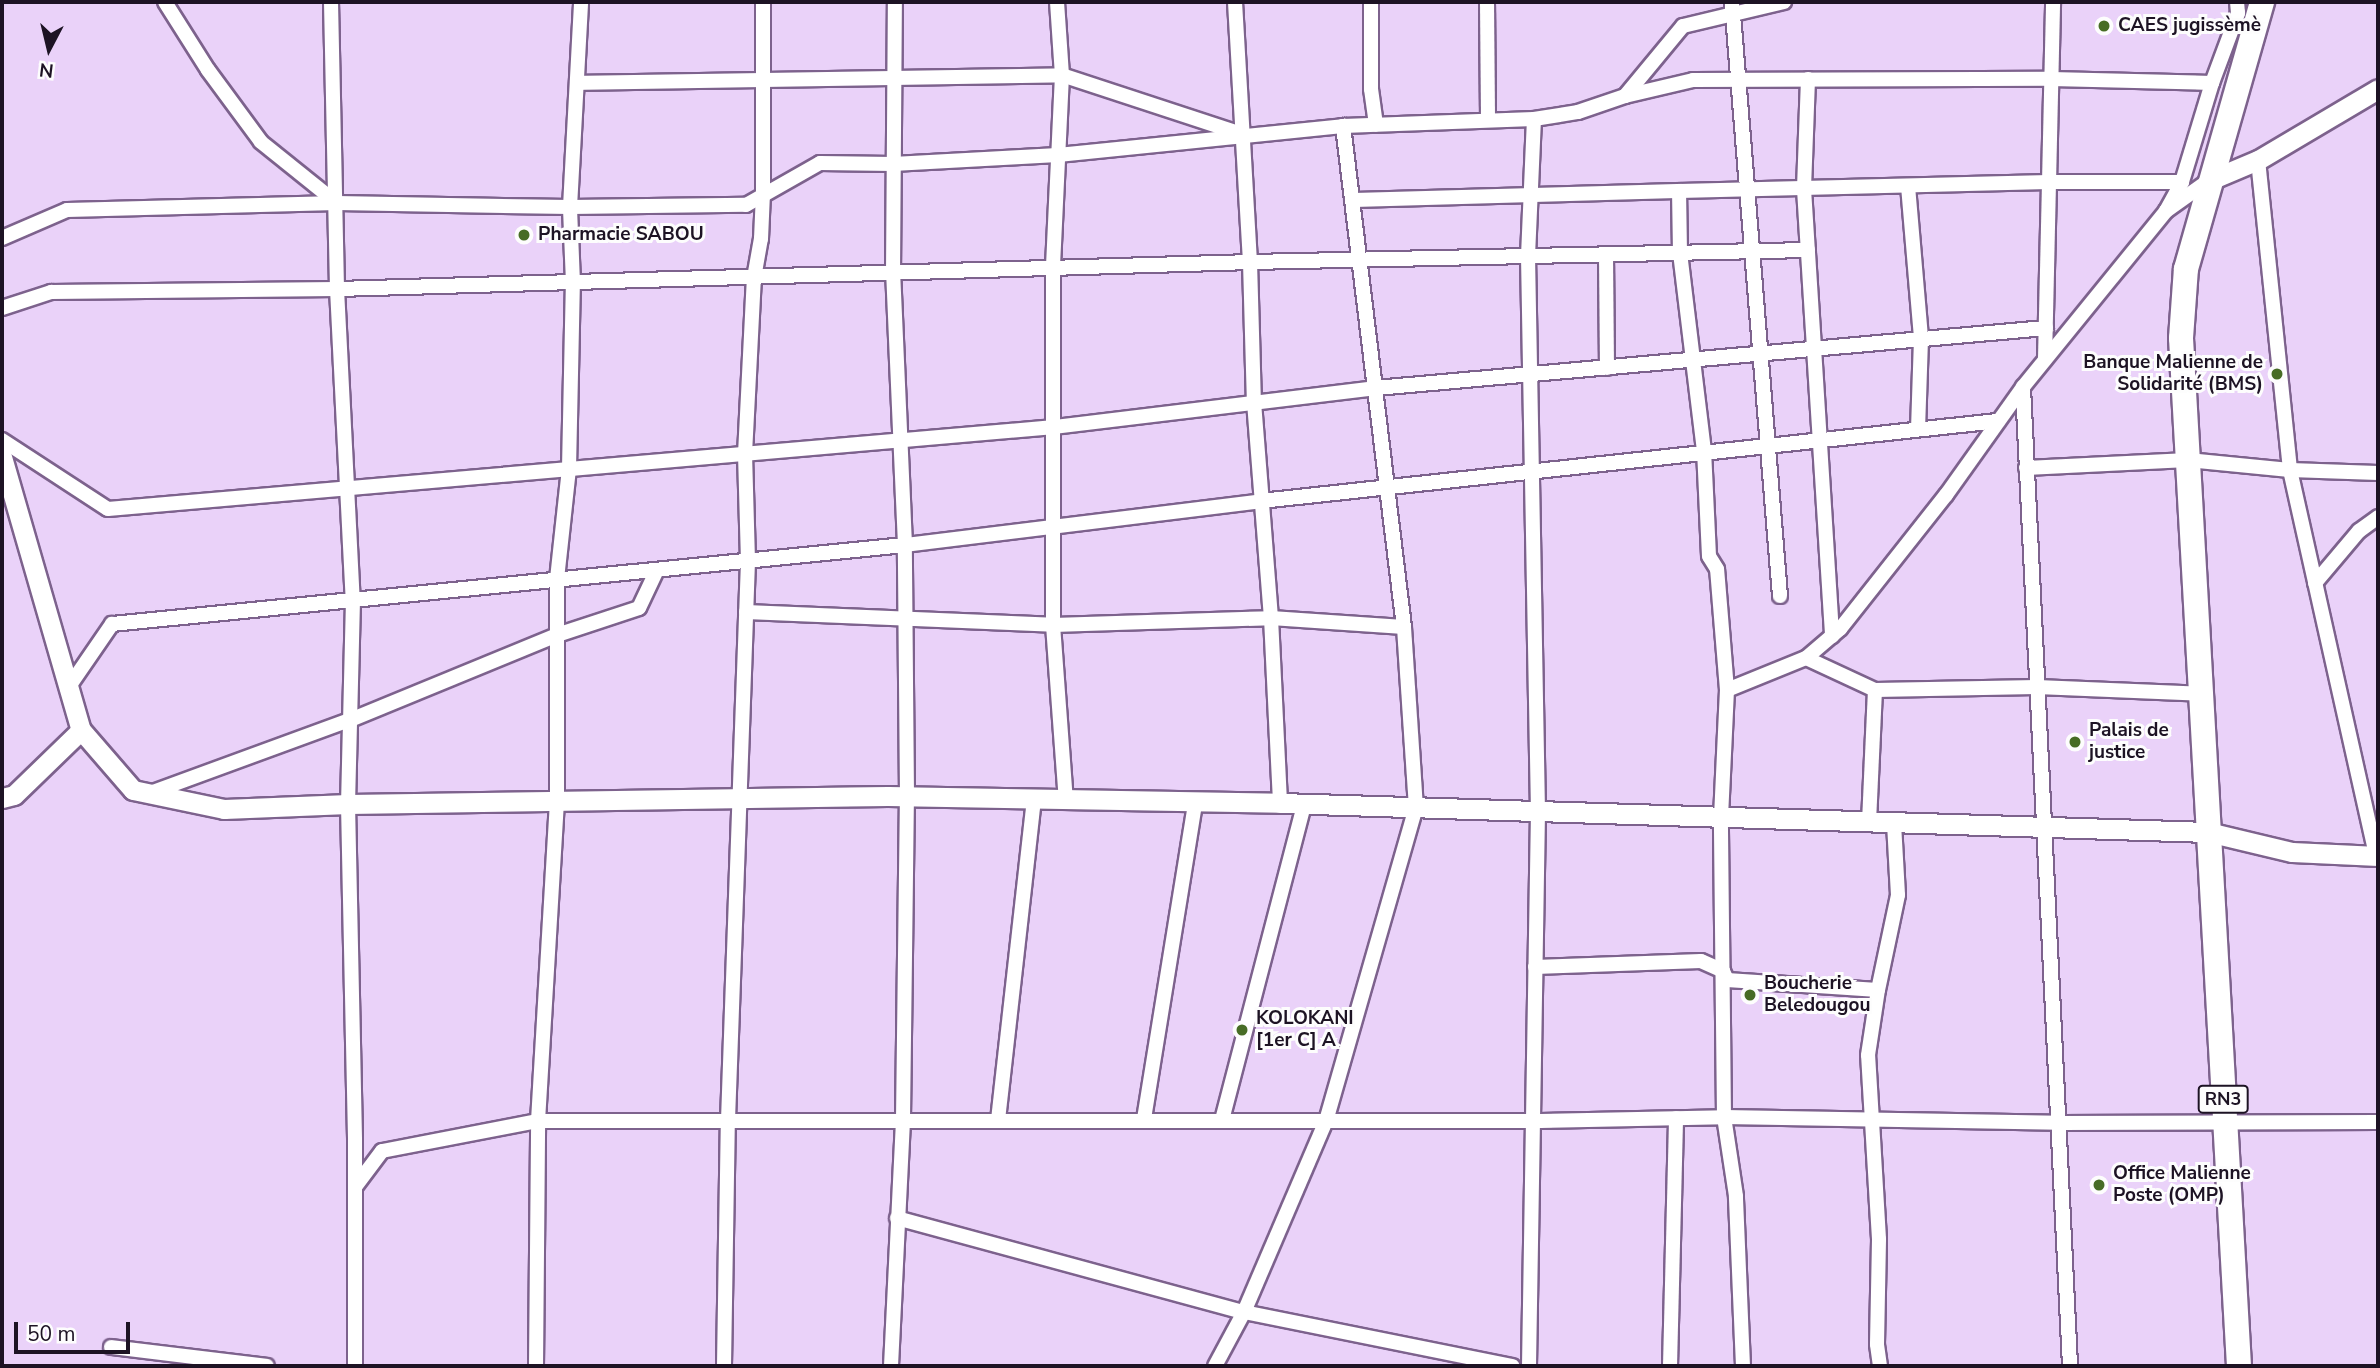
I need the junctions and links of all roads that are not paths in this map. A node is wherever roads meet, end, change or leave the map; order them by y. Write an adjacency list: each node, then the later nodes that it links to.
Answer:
1 (164, 2): 43 (street)
2 (331, 2): 43 (street)
3 (581, 2): 21 (street)
4 (763, 2): 18 (street)
5 (895, 2): 19 (street)
6 (1056, 2): 15 (street)
7 (1235, 2): 29 (street)
8 (1371, 2): 27 (street)
9 (1487, 2): 26 (street)
10 (1784, 2): 14 (street)
11 (2053, 2): 17 (street)
12 (2237, 2): 22 (street)
13 (2262, 2): 33 (highway, RN3)
14 (1731, 7): 20 (street); 24 (street)
15 (1062, 75): 19 (street); 29 (street); 30 (street)
16 (1808, 79): 17 (street); 20 (street); 37 (street)
17 (2052, 79): 22 (street); 34 (street)
18 (763, 80): 19 (street); 21 (street); 40 (street)
19 (894, 80): 32 (street)
20 (1738, 80): 24 (street); 38 (street)
21 (577, 83): 44 (street)
22 (2212, 83): 35 (street)
23 (2378, 89): 31 (street)
24 (1625, 96): 25 (street)
25 (1534, 119): 26 (street); 41 (street)
26 (1488, 120): 27 (street)
27 (1376, 125): 28 (street)
28 (1343, 126): 29 (street); 42 (street)
29 (1242, 135): 30 (street); 53 (street)
30 (1058, 155): 32 (street); 54 (street)
31 (2258, 160): 33 (street); 84 (street)
32 (893, 164): 40 (street); 55 (street)
33 (2208, 181): 45 (street); 81 (highway, RN3)
34 (2049, 182): 35 (street); 36 (street); 60 (street)
35 (2182, 182): 45 (street)
36 (1908, 186): 37 (street); 61 (street)
37 (1804, 189): 38 (street); 47 (street)
38 (1748, 190): 39 (street); 48 (street)
39 (1679, 191): 41 (street); 49 (street)
40 (763, 194): 44 (street); 56 (street)
41 (1530, 197): 42 (street); 51 (street)
42 (1352, 200): 52 (street)
43 (337, 203): 44 (street); 46 (street); 58 (street)
44 (570, 207): 57 (street)
45 (2166, 211): 64 (street)
46 (2, 238)
47 (1808, 250): 48 (street); 62 (street)
48 (1754, 251): 49 (street); 63 (street)
49 (1680, 253): 50 (street); 65 (street)
50 (1606, 255): 51 (street); 66 (street)
51 (1528, 256): 52 (street); 67 (street)
52 (1359, 260): 53 (street); 69 (street)
53 (1250, 262): 54 (street); 70 (street)
54 (1054, 269): 55 (street); 72 (street)
55 (893, 274): 56 (street); 76 (street)
56 (754, 278): 57 (street); 79 (street)
57 (573, 283): 58 (street); 83 (street)
58 (337, 289): 59 (street); 87 (street)
59 (2, 308)
60 (2046, 328): 61 (street); 64 (street)
61 (1921, 339): 62 (street); 73 (street)
62 (1814, 349): 63 (street); 74 (street)
63 (1762, 354): 65 (street); 77 (street)
64 (2045, 359): 68 (street)
65 (1692, 360): 66 (street); 78 (street)
66 (1607, 368): 67 (street)
67 (1529, 374): 69 (street); 85 (street)
68 (2022, 387): 71 (street); 82 (street)
69 (1376, 388): 70 (street); 88 (street)
70 (1254, 402): 72 (street); 89 (street)
71 (1998, 421): 73 (street); 105 (street)
72 (1054, 427): 76 (street); 91 (street)
73 (1918, 429): 74 (street)
74 (1820, 439): 77 (street); 105 (street)
75 (2, 440): 87 (street)
76 (899, 440): 79 (street); 92 (street)
77 (1768, 444): 78 (street); 97 (street)
78 (1703, 451): 85 (street); 109 (street)
79 (745, 454): 83 (street); 93 (street)
80 (2, 457): 108 (street)
81 (2188, 460): 82 (street); 84 (street); 111 (highway, RN3)
82 (2026, 468): 107 (street)
83 (569, 469): 87 (street); 95 (street)
84 (2290, 470): 86 (street); 96 (street)
85 (1532, 472): 88 (street); 126 (street)
86 (2378, 472)
87 (346, 488): 98 (street)
88 (1388, 490): 89 (street); 103 (street)
89 (1261, 501): 91 (street); 101 (street)
90 (2378, 517): 96 (street)
91 (1053, 527): 92 (street); 102 (street)
92 (905, 545): 93 (street); 100 (street)
93 (748, 561): 94 (street); 99 (street)
94 (657, 570): 95 (street); 104 (street)
95 (557, 579): 98 (street); 104 (street)
96 (2315, 583): 132 (street)
97 (1780, 596)
98 (353, 600): 108 (street); 112 (street)
99 (747, 611): 100 (street); 117 (street)
100 (906, 616): 102 (street); 115 (street)
101 (1271, 618): 102 (street); 103 (street); 122 (street)
102 (1053, 625): 119 (street)
103 (1404, 627): 125 (street)
104 (557, 635): 112 (street); 120 (street)
105 (1832, 636): 106 (street)
106 (1806, 658): 109 (street); 110 (street)
107 (2037, 687): 110 (street); 111 (street); 130 (street)
108 (68, 688): 113 (street)
109 (1727, 690): 127 (street)
110 (1875, 691): 128 (street)
111 (2200, 694): 131 (highway, RN3)
112 (350, 720): 114 (street); 123 (street)
113 (81, 730): 114 (street); 116 (street)
114 (150, 793): 123 (street)
115 (907, 796): 117 (street); 118 (street); 139 (street)
116 (2, 798)
117 (739, 798): 120 (street); 138 (street)
118 (1034, 799): 119 (street); 140 (street)
119 (1066, 800): 121 (street)
120 (557, 801): 123 (street); 144 (street)
121 (1195, 803): 122 (street); 141 (street)
122 (1280, 803): 124 (street)
123 (348, 804): 150 (street)
124 (1304, 806): 125 (street); 143 (street)
125 (1416, 808): 126 (street); 145 (street)
126 (1538, 812): 127 (street); 133 (street)
127 (1721, 817): 128 (street); 134 (street)
128 (1869, 822): 129 (street)
129 (1894, 823): 130 (street); 135 (street)
130 (2043, 827): 131 (street); 149 (street)
131 (2208, 832): 132 (street); 147 (highway, RN3)
132 (2377, 856)
133 (1535, 967): 134 (street); 146 (street)
134 (1723, 971): 135 (street); 136 (street)
135 (1878, 990): 142 (street)
136 (1724, 1117): 137 (street); 142 (street); 164 (street)
137 (1676, 1118): 146 (street); 163 (street)
138 (728, 1119): 139 (street); 144 (street); 158 (street)
139 (903, 1119): 140 (street); 151 (street)
140 (998, 1119): 141 (street)
141 (1144, 1119): 143 (street)
142 (1870, 1119): 149 (street); 165 (street)
143 (1222, 1120): 145 (street)
144 (538, 1121): 150 (street); 157 (street)
145 (1326, 1121): 146 (street); 152 (street)
146 (1531, 1121): 162 (street)
147 (2224, 1121): 148 (street); 149 (street); 167 (highway, RN3)
148 (2378, 1122)
149 (2058, 1123): 166 (street)
150 (355, 1187): 156 (street)
151 (897, 1217): 152 (street); 159 (street)
152 (1244, 1312): 160 (street); 161 (street)
153 (111, 1347): 154 (street)
154 (221, 1363): 155 (street)
155 (267, 1366)
156 (355, 1366)
157 (536, 1366)
158 (724, 1366)
159 (891, 1366)
160 (1215, 1366)
161 (1513, 1366)
162 (1529, 1366)
163 (1670, 1366)
164 (1743, 1366)
165 (1880, 1366)
166 (2070, 1366)
167 (2239, 1366)

